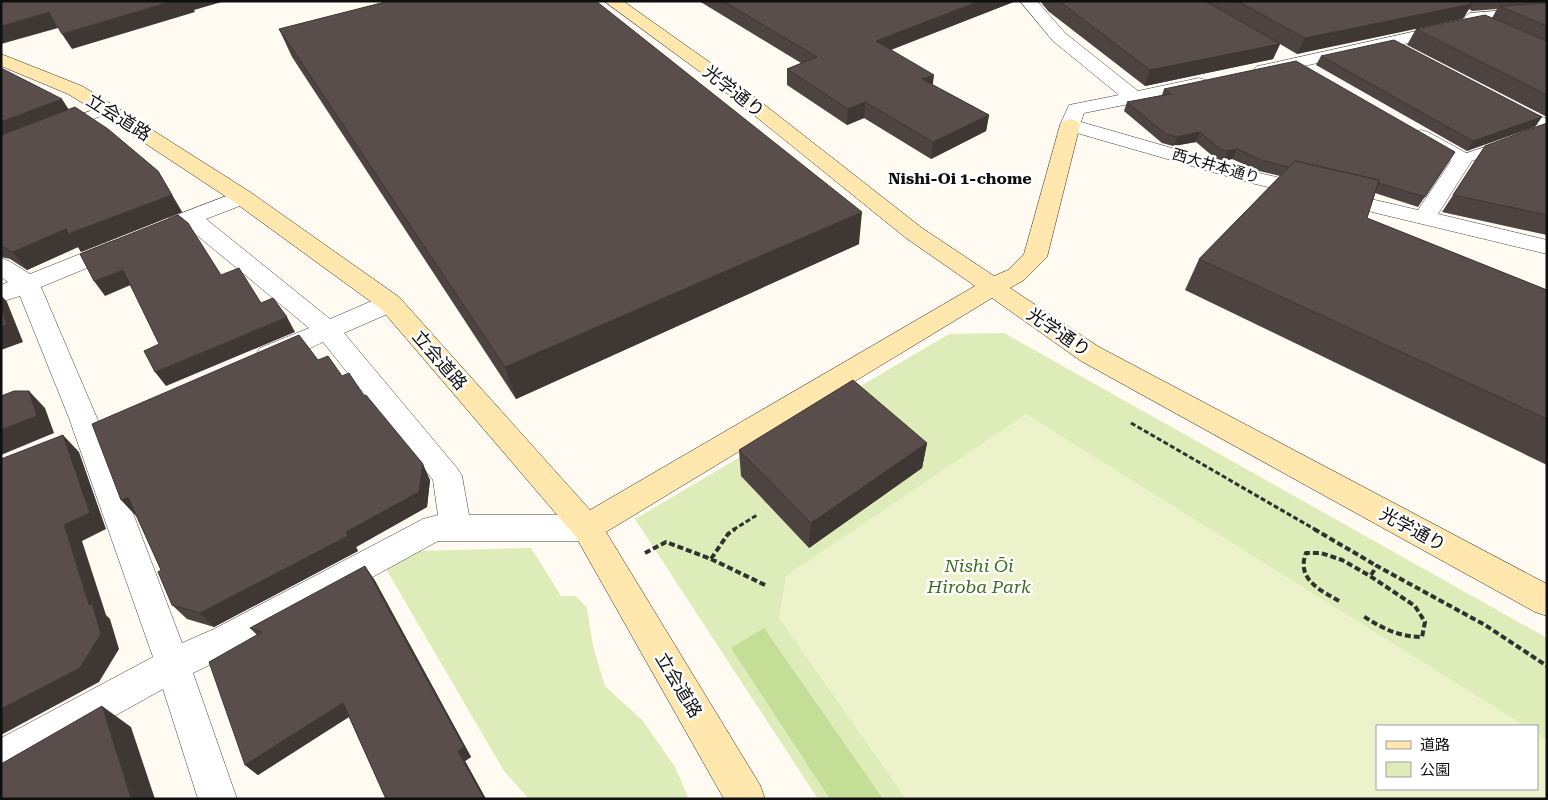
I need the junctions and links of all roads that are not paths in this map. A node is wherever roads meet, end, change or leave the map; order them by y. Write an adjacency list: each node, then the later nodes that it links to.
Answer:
1 (612, 1): 29 (street, 光学通り)
2 (1028, 1): 14 (street)
3 (1547, 12): 4 (lane)
4 (1470, 17): 5 (street); 6 (street)
5 (1495, 31)
6 (1390, 42): 8 (lane); 10 (street)
7 (1271, 50): 10 (street)
8 (1407, 51)
9 (1, 59): 16 (street, 立会道路)
10 (1293, 64): 11 (street); 12 (street)
11 (1246, 74)
12 (1318, 77)
13 (1218, 80): 14 (street)
14 (1134, 98): 17 (street)
15 (1503, 102): 19 (lane)
16 (106, 109): 20 (lane); 22 (street, 立会道路)
17 (1070, 125): 24 (street, 西大井本通り); 29 (street)
18 (1403, 126): 21 (street)
19 (1547, 127): 21 (lane)
20 (54, 130)
21 (1463, 159): 24 (street)
22 (242, 197): 23 (street); 31 (street, 立会道路)
23 (190, 218): 25 (street); 32 (street)
24 (1424, 218): 27 (street, 西大井本通り)
25 (162, 229)
26 (134, 240): 30 (street)
27 (1547, 247)
28 (1, 266): 30 (street)
29 (992, 287): 35 (street); 36 (street, 光学通り)
30 (14, 288): 37 (street)
31 (390, 303): 32 (street); 35 (street, 立会道路)
32 (328, 330): 33 (street); 34 (street)
33 (248, 364)
34 (456, 528): 35 (street); 37 (street)
35 (587, 528): 40 (street, 立会道路)
36 (1547, 601)
37 (173, 665): 38 (street); 39 (street)
38 (1, 759)
39 (218, 799)
40 (746, 799)

